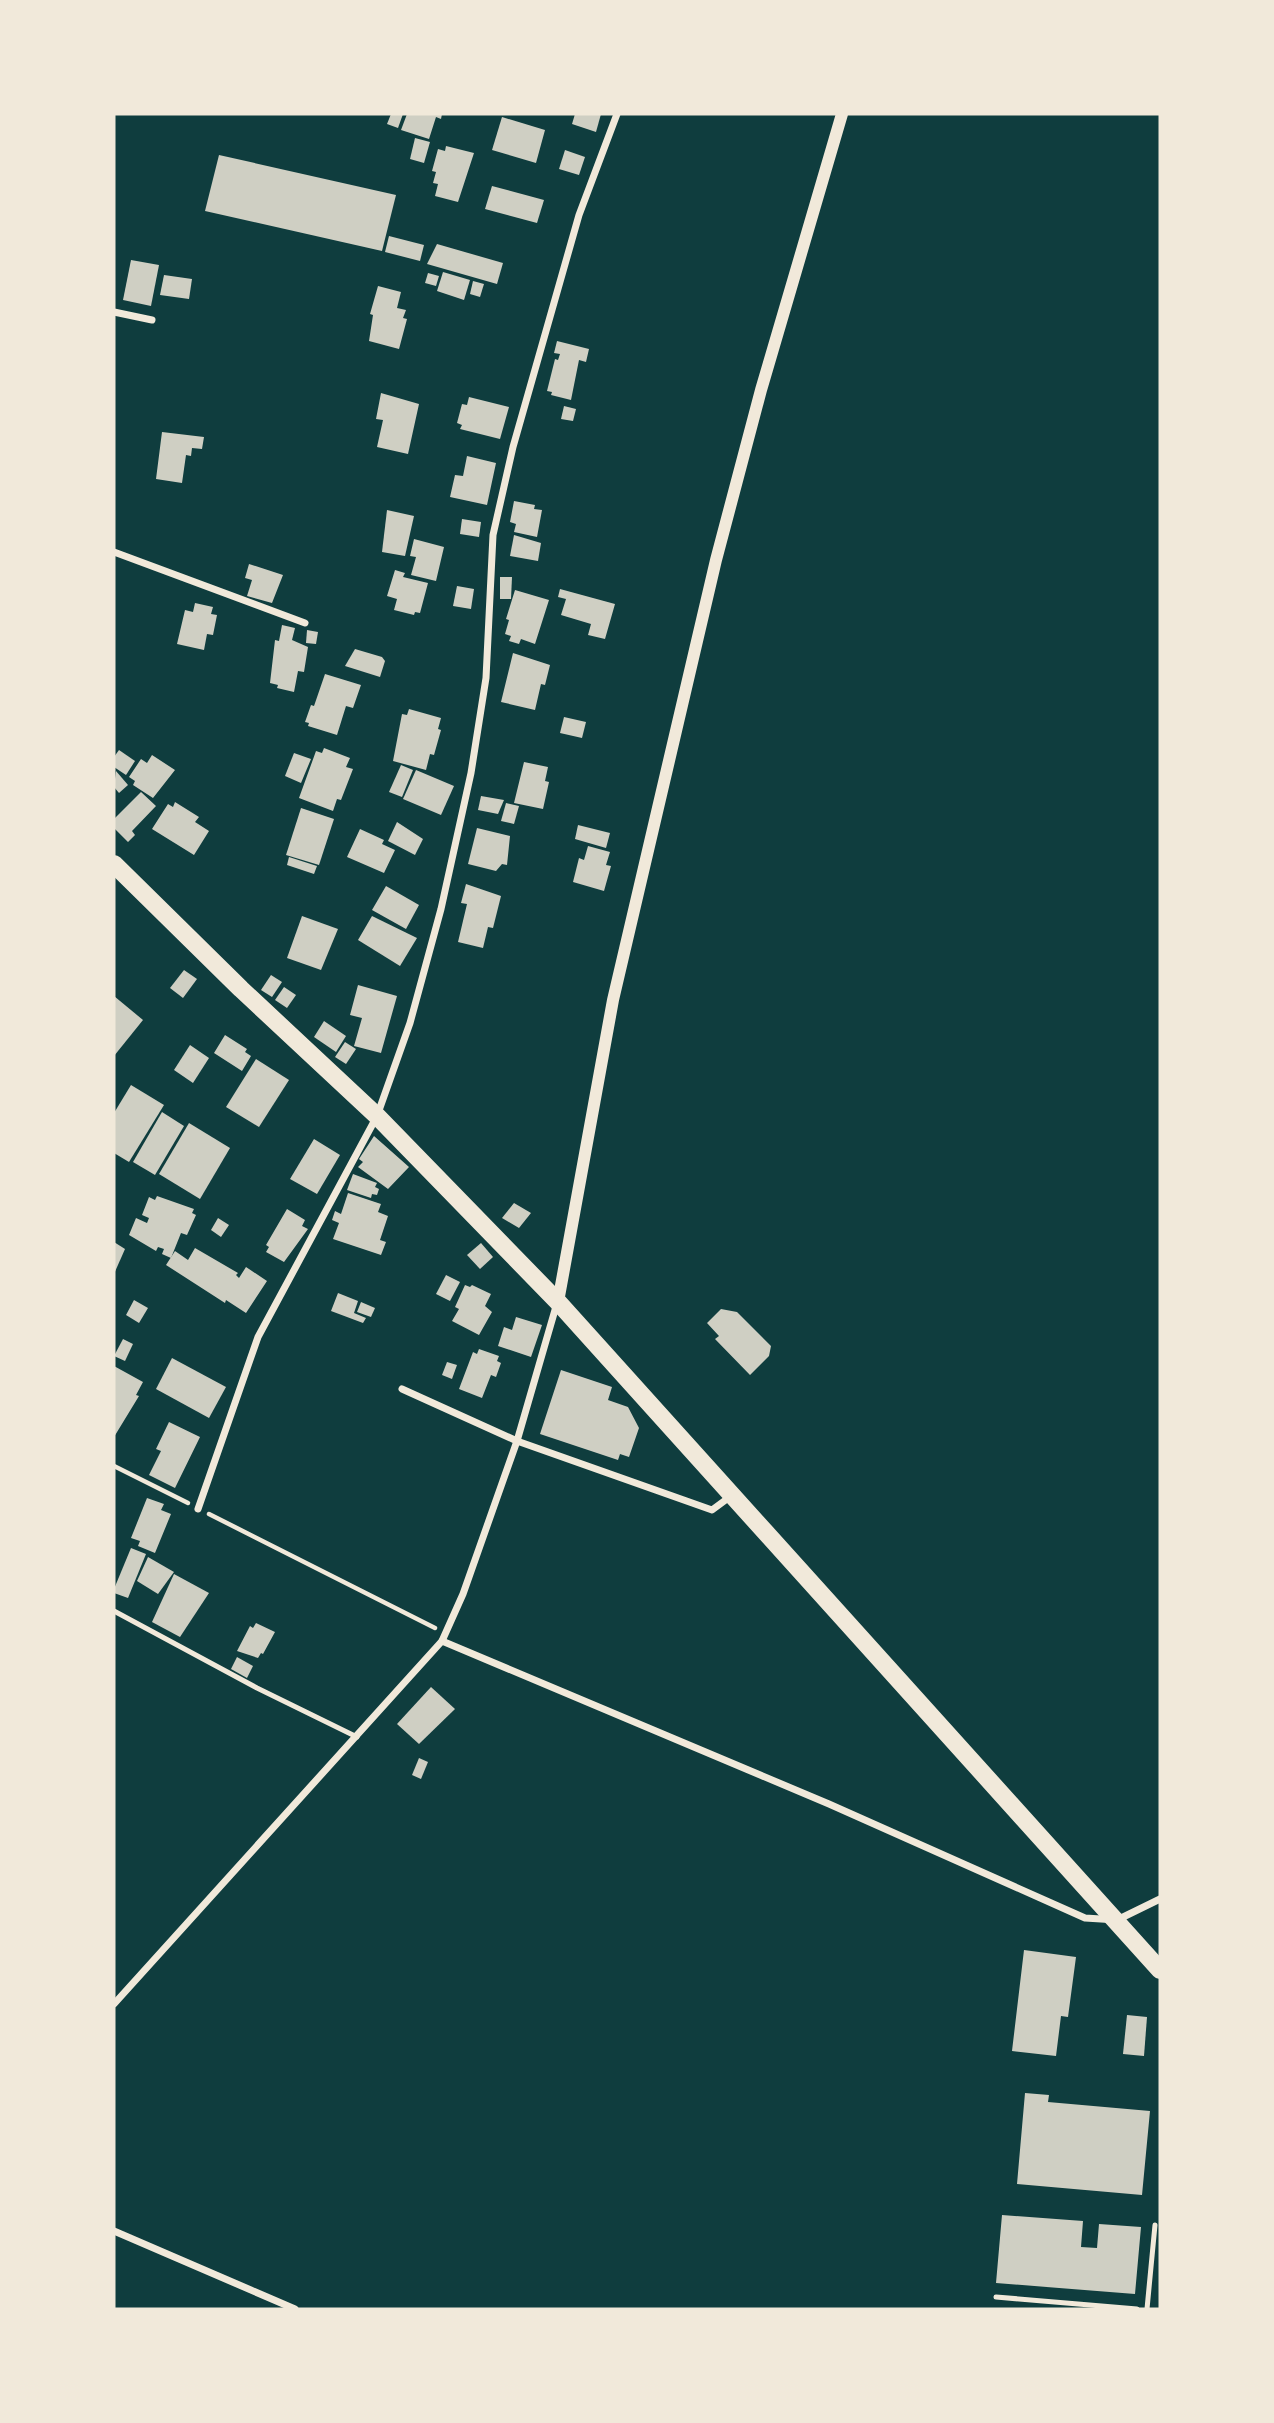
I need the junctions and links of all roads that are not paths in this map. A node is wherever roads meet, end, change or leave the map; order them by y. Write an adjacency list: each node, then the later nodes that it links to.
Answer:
1 (617, 114): 8 (street)
2 (842, 114): 9 (street)
3 (114, 312): 4 (street)
4 (152, 320)
5 (114, 552): 6 (street)
6 (305, 623)
7 (114, 864): 8 (main road)
8 (377, 1116): 9 (main road); 13 (street)
9 (558, 1302): 11 (street); 12 (main road)
10 (402, 1389): 11 (street)
11 (517, 1441): 12 (street); 15 (street)
12 (732, 1496): 18 (main road)
13 (198, 1508)
14 (114, 1611): 16 (lane)
15 (443, 1637): 16 (street); 18 (street)
16 (358, 1737): 20 (street)
17 (1160, 1899): 18 (street)
18 (1116, 1920): 19 (main road)
19 (1160, 1970)
20 (114, 2004)
21 (1154, 2225): 26 (lane)
22 (114, 2231): 24 (street)
23 (996, 2297): 25 (lane)
24 (295, 2309)
25 (1138, 2309)
26 (1147, 2309)

